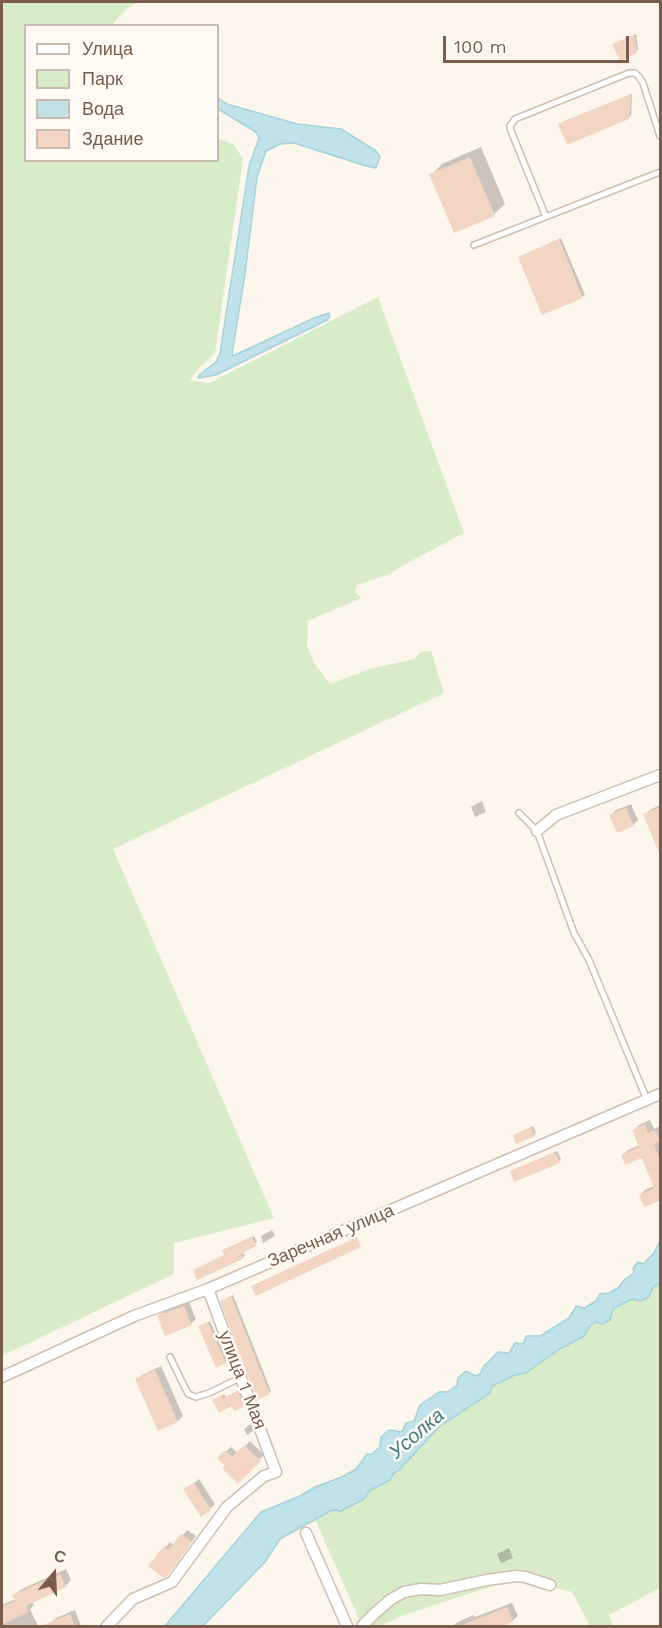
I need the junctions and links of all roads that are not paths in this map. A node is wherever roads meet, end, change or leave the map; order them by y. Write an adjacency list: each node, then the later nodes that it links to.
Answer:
1 (660, 136): 3 (lane)
2 (660, 172): 3 (lane)
3 (546, 217): 4 (lane)
4 (474, 245)
5 (660, 775): 7 (street)
6 (519, 813): 7 (lane)
7 (537, 831): 9 (lane)
8 (660, 1094): 9 (street, Заречная улица)
9 (647, 1101): 10 (street, Заречная улица)
10 (208, 1289): 12 (street, Заречная улица); 13 (street, улица 1 Мая)
11 (170, 1357): 13 (lane)
12 (2, 1377)
13 (242, 1377): 16 (street, улица 1 Мая)
14 (306, 1533): 17 (street)
15 (550, 1585): 18 (street)
16 (106, 1626)
17 (347, 1626)
18 (362, 1626)

